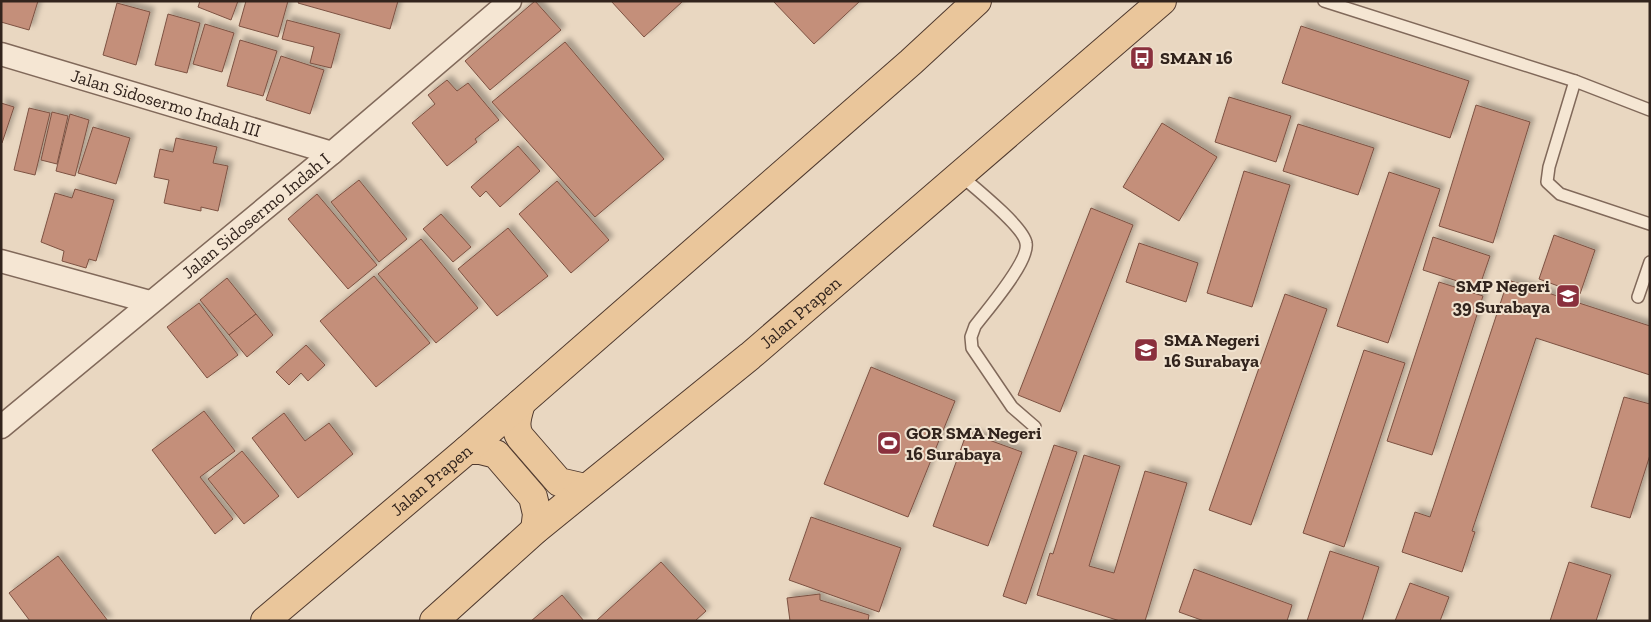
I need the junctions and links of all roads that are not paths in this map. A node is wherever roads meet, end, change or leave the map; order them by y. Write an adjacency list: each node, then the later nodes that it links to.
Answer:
1 (510, 1): 8 (street, Jalan Sidosermo Indah I)
2 (977, 1): 15 (main road, Jalan Prapen)
3 (1162, 1): 9 (main road, Jalan Prapen)
4 (1324, 1): 6 (lane)
5 (1, 54): 8 (street, Jalan Sidosermo Indah III)
6 (1575, 81): 7 (lane); 10 (lane)
7 (1650, 110)
8 (332, 153): 14 (street, Jalan Sidosermo Indah I)
9 (960, 174): 17 (lane); 19 (main road, Jalan Prapen)
10 (1650, 224)
11 (1, 261): 14 (street)
12 (1650, 262): 13 (lane)
13 (1638, 297)
14 (150, 302): 16 (street, Jalan Sidosermo Indah I)
15 (521, 403): 18 (main road, Jalan Prapen); 19 (main road)
16 (1, 427)
17 (1034, 427)
18 (467, 450): 20 (main road); 21 (main road, Jalan Prapen)
19 (585, 488): 20 (main road, Jalan Prapen)
20 (535, 530): 22 (main road, Jalan Prapen)
21 (265, 621)
22 (434, 621)

